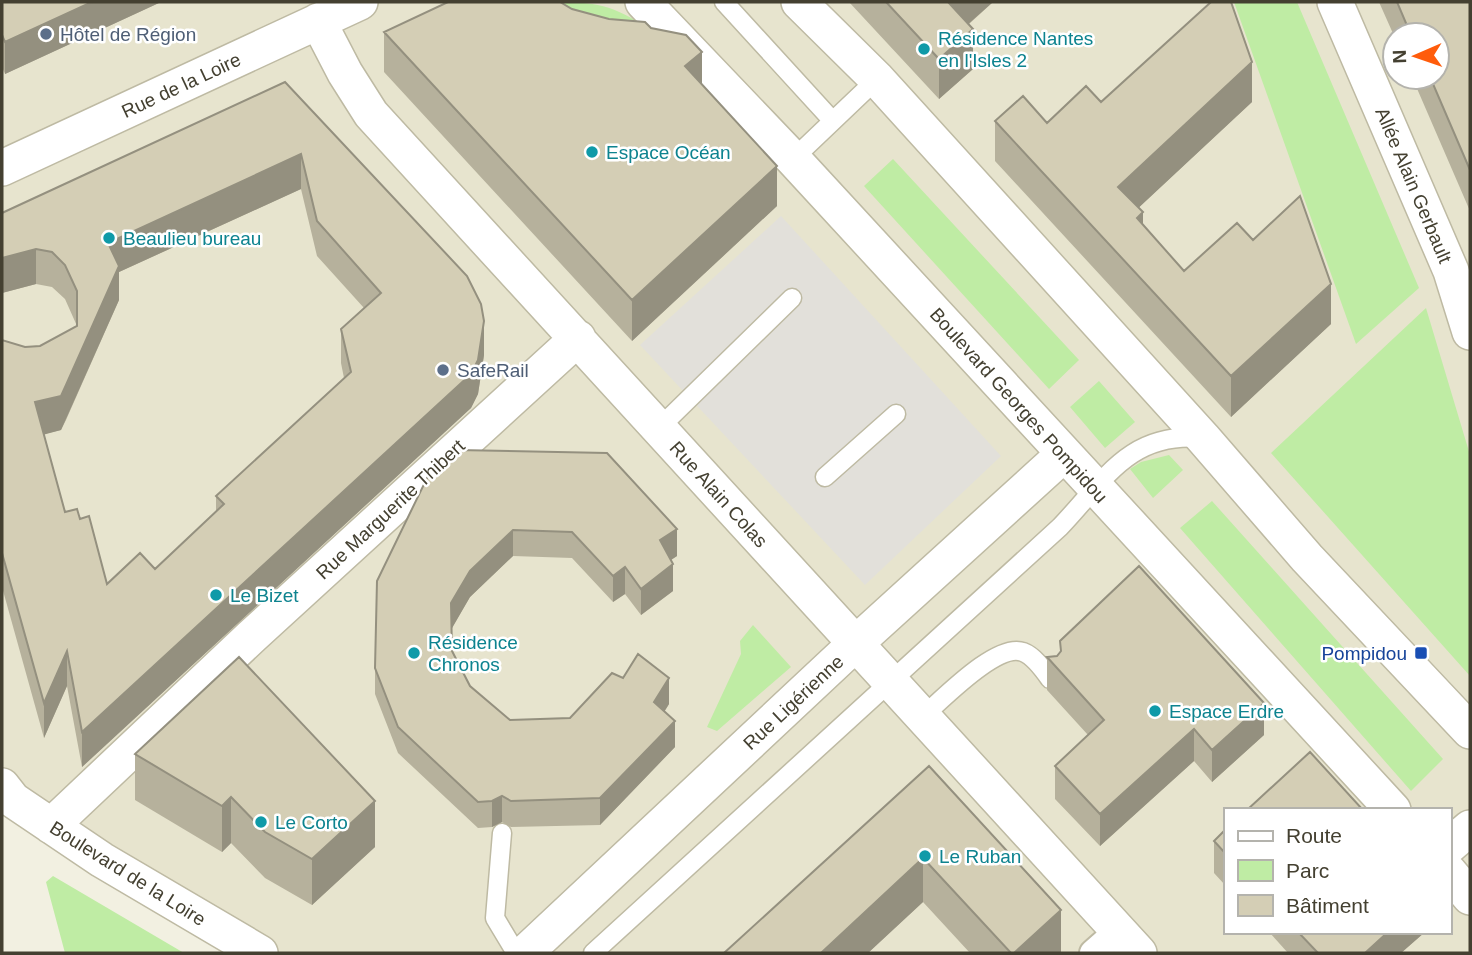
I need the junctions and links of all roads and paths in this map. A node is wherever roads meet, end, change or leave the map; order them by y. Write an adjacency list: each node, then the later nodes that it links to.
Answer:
1 (360, 2): 6 (street, Rue de la Loire)
2 (643, 2): 9 (street, Boulevard Georges Pompidou)
3 (724, 2): 8 (lane)
4 (799, 2): 7 (street)
5 (1335, 2): 12 (street, Allée Alain Gerbault)
6 (318, 21): 10 (street, Rue de la Loire); 13 (street, Rue Alain Colas)
7 (877, 79): 8 (lane); 16 (street)
8 (831, 120): 9 (lane)
9 (793, 159): 17 (street, Boulevard Georges Pompidou)
10 (2, 168)
11 (792, 298): 15 (lane)
12 (1470, 332)
13 (578, 338): 15 (street, Rue Alain Colas); 27 (street, Rue Marguerite Thibert)
14 (896, 414): 18 (lane)
15 (659, 428): 20 (street, Rue Alain Colas)
16 (1203, 438): 19 (lane); 24 (street)
17 (1064, 454): 19 (street, Boulevard Georges Pompidou); 20 (street, Rue Ligérienne)
18 (825, 477)
19 (1096, 490): 22 (lane); 26 (street, Boulevard Georges Pompidou)
20 (855, 643): 22 (street, Rue Alain Colas); 36 (street, Rue Ligérienne)
21 (1051, 679): 23 (lane)
22 (890, 683): 23 (street, Rue Alain Colas); 37 (lane)
23 (923, 716): 33 (street, Rue Alain Colas)
24 (1470, 731)
25 (2, 786): 27 (street, Boulevard de la Loire)
26 (1391, 808)
27 (51, 826): 34 (street, Boulevard de la Loire)
28 (1470, 828): 30 (street)
29 (502, 833): 35 (lane)
30 (1451, 844)
31 (1451, 874): 32 (street)
32 (1470, 897)
33 (1117, 946)
34 (260, 953)
35 (516, 953)
36 (525, 953)
37 (593, 953)

